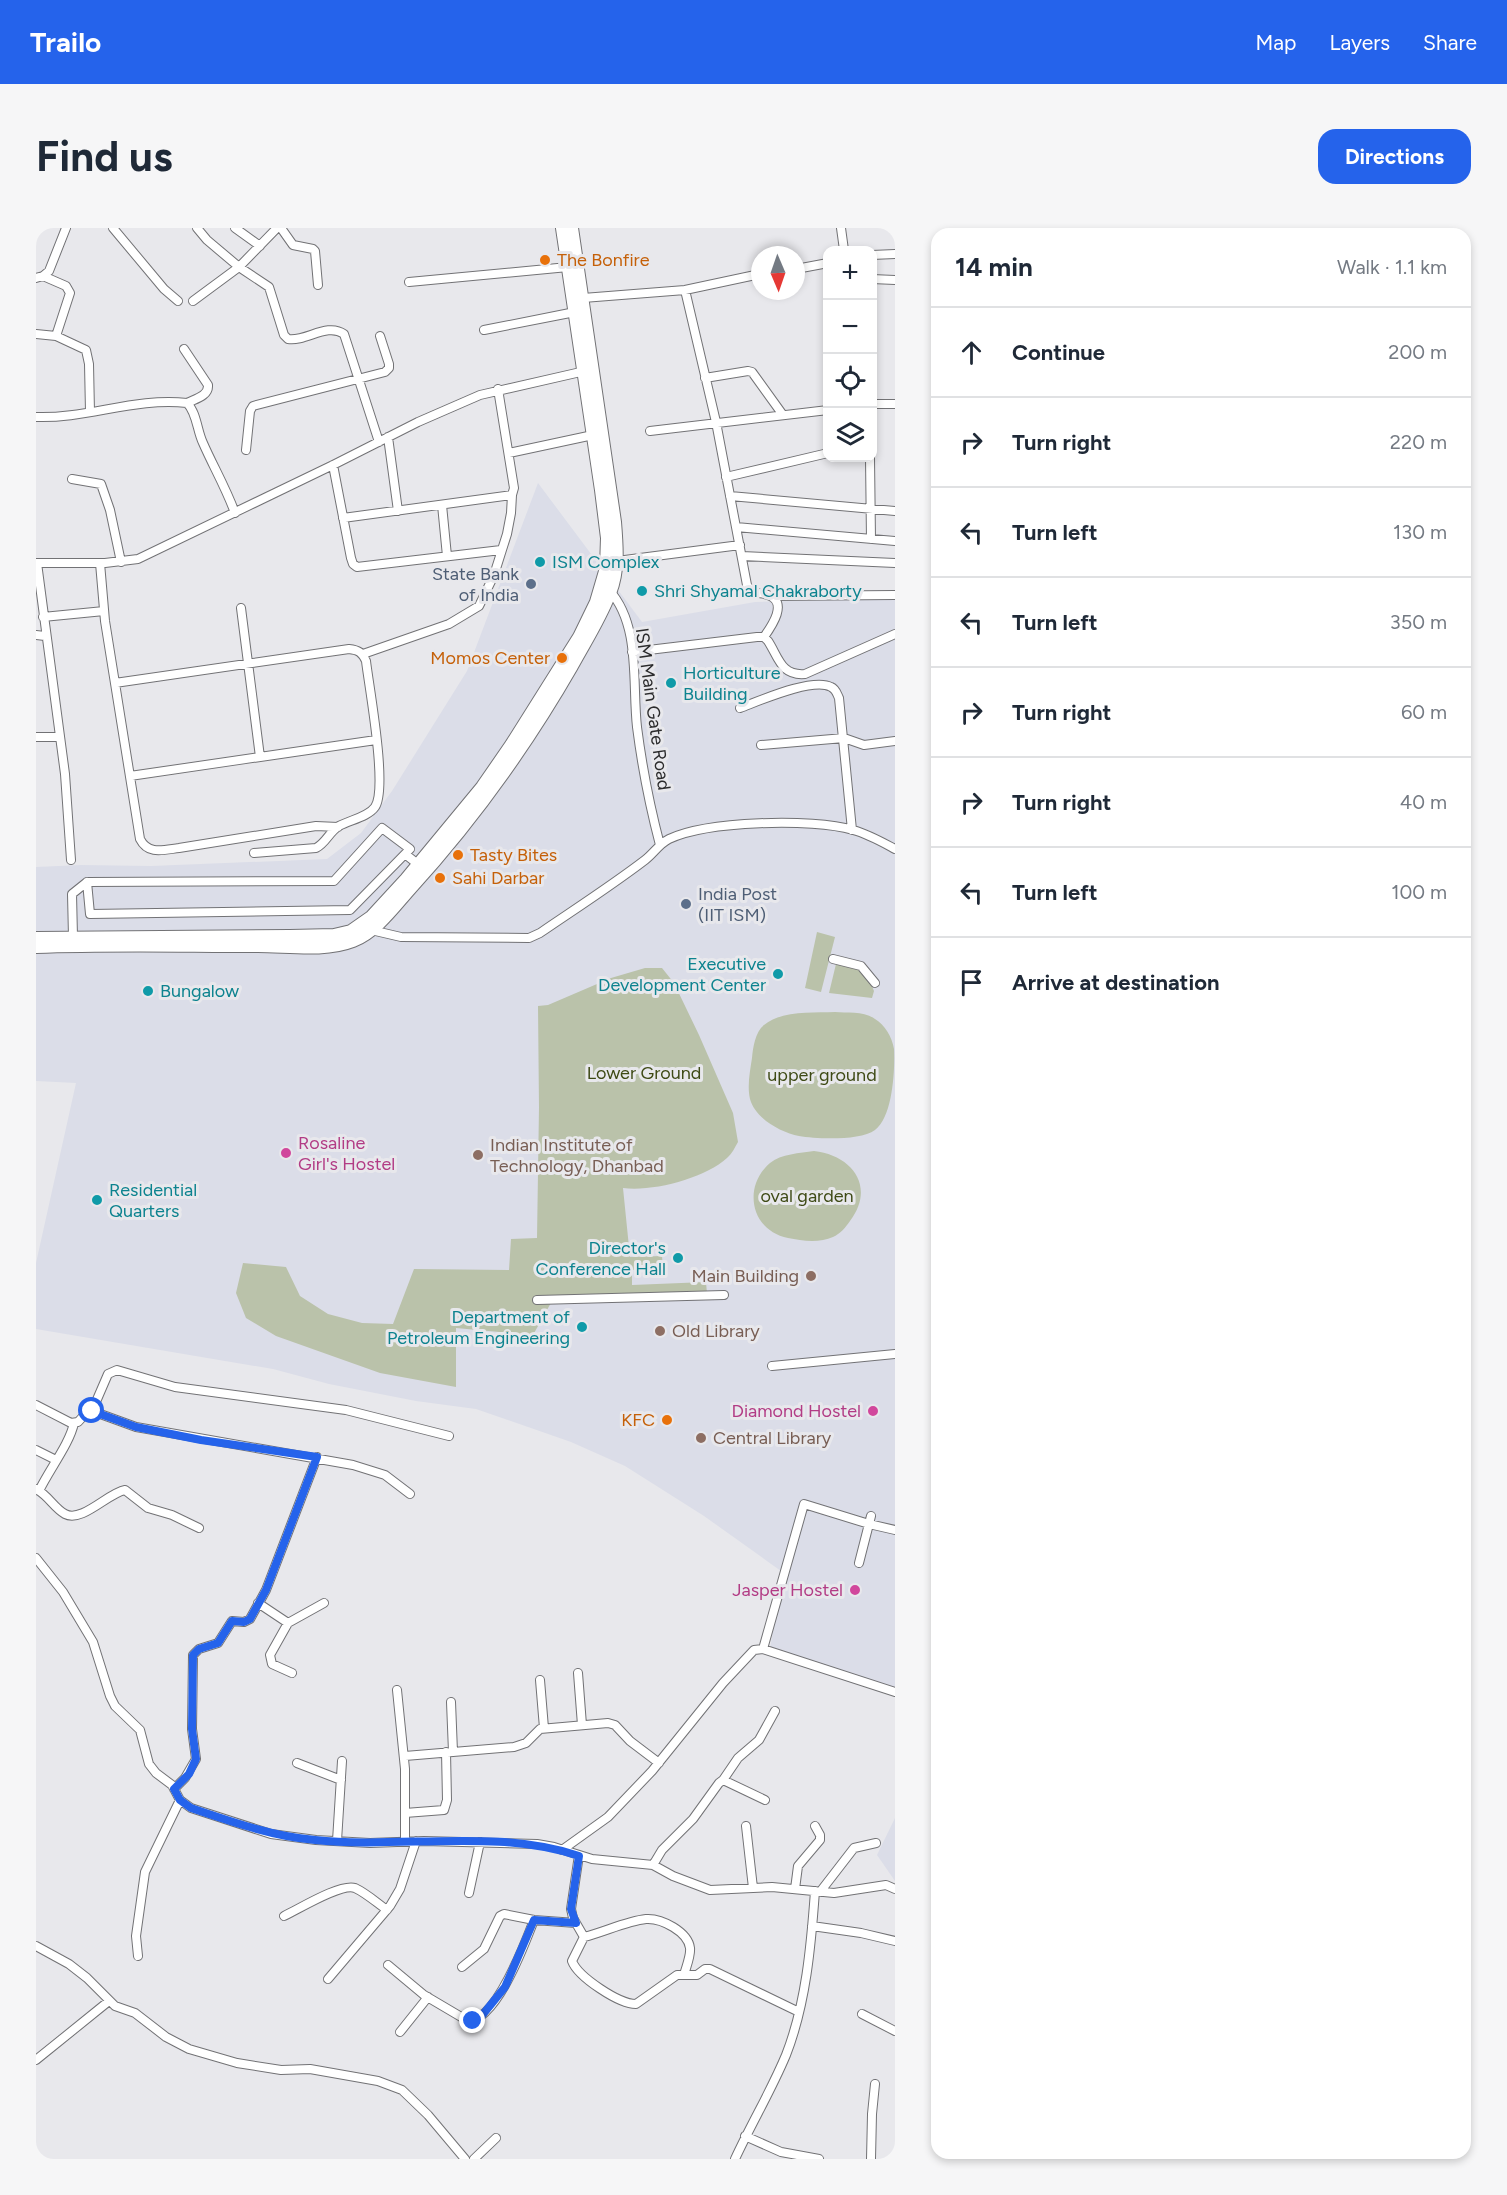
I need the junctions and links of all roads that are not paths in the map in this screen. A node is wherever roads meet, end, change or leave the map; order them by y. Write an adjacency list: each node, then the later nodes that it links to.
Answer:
1 (66, 228): 18 (street)
2 (113, 228): 25 (street)
3 (197, 228): 14 (street)
4 (235, 228): 9 (street)
5 (279, 228): 9 (street); 22 (street)
6 (562, 228): 15 (highway)
7 (572, 228): 24 (highway)
8 (842, 228): 10 (street)
9 (260, 246): 14 (street)
10 (844, 246)
11 (895, 254): 12 (street)
12 (877, 255)
13 (823, 264): 16 (street)
14 (239, 267): 26 (street); 35 (street)
15 (568, 267): 21 (street); 27 (highway)
16 (805, 267)
17 (751, 276): 23 (street)
18 (40, 277): 30 (street)
19 (877, 279): 20 (street)
20 (895, 280)
21 (409, 282)
22 (318, 285)
23 (684, 290): 24 (street); 34 (street)
24 (583, 298): 33 (highway)
25 (178, 301)
26 (193, 301)
27 (575, 312): 28 (street); 33 (highway)
28 (484, 330)
29 (36, 334): 30 (street)
30 (56, 336): 41 (street)
31 (380, 336): 35 (street)
32 (184, 349): 37 (street)
33 (588, 371): 36 (street); 46 (highway); 71 (highway)
34 (705, 378): 42 (street); 44 (street)
35 (358, 380): 48 (street); 49 (street)
36 (498, 389): 47 (street); 50 (street)
37 (187, 403): 41 (street); 62 (street)
38 (877, 404): 39 (street)
39 (895, 404)
40 (823, 411): 42 (street)
41 (90, 412): 43 (street)
42 (783, 415): 44 (street)
43 (36, 417)
44 (716, 422): 45 (street); 54 (street)
45 (650, 431)
46 (593, 435): 50 (street); 76 (highway)
47 (388, 437): 48 (street); 60 (street)
48 (379, 442): 53 (street)
49 (246, 450)
50 (509, 453): 56 (street)
51 (823, 454): 54 (street)
52 (870, 462): 59 (street)
53 (333, 465): 62 (street); 63 (street)
54 (726, 477): 57 (street)
55 (72, 479): 72 (street)
56 (512, 495): 58 (street); 68 (street)
57 (730, 496): 59 (street); 64 (street)
58 (442, 505): 60 (street); 69 (street)
59 (871, 508): 61 (street); 65 (street)
60 (398, 511): 63 (street)
61 (895, 511)
62 (235, 513): 72 (street)
63 (343, 518): 69 (street)
64 (736, 526): 65 (street); 67 (street)
65 (871, 539): 66 (street)
66 (895, 541)
67 (740, 545): 70 (street); 71 (street)
68 (501, 550): 69 (street); 87 (street)
69 (447, 556)
70 (742, 556): 75 (street); 78 (street)
71 (617, 561): 76 (highway)
72 (121, 562): 74 (street)
73 (37, 563): 74 (street); 81 (street)
74 (99, 563): 80 (street)
75 (895, 563)
76 (607, 588): 86 (street, ISM Main Gate Road); 106 (highway); 108 (highway)
77 (895, 595): 78 (street)
78 (770, 596): 85 (street)
79 (241, 608): 88 (street)
80 (104, 611): 81 (street); 89 (street)
81 (43, 617): 84 (street)
82 (895, 634): 85 (street)
83 (36, 635): 84 (street)
84 (45, 636): 92 (street)
85 (764, 638): 86 (street)
86 (632, 652): 101 (street, ISM Main Gate Road)
87 (363, 654): 88 (street); 94 (street)
88 (248, 662): 89 (street); 97 (street)
89 (115, 683): 98 (street)
90 (740, 708): 93 (street)
91 (36, 737): 92 (street)
92 (60, 737): 105 (street)
93 (844, 738): 95 (street); 96 (street); 100 (street)
94 (376, 740): 97 (street); 99 (street)
95 (895, 741)
96 (761, 745)
97 (260, 757): 98 (street)
98 (130, 776): 99 (street)
99 (338, 826): 103 (street)
100 (852, 830): 101 (street); 102 (street)
101 (660, 845): 108 (street)
102 (895, 849)
103 (254, 853)
104 (405, 854): 106 (street); 107 (street); 107 (street)
105 (71, 860)
106 (419, 864): 109 (highway)
107 (87, 882): 109 (street)
108 (372, 930): 111 (highway)
109 (73, 937): 110 (highway)
110 (36, 938)
111 (36, 947)
112 (833, 959): 113 (street)
113 (875, 983)
114 (724, 1295): 115 (street)
115 (537, 1299)
116 (895, 1354): 117 (street)
117 (772, 1366)
118 (36, 1405): 120 (street)
119 (92, 1411): 120 (street); 121 (street); 123 (street)
120 (74, 1423): 124 (street)
121 (449, 1436)
122 (36, 1450): 124 (street)
123 (317, 1457): 126 (street); 132 (street)
124 (56, 1460): 125 (street)
125 (38, 1490): 128 (street)
126 (410, 1494)
127 (870, 1520): 129 (street); 131 (street); 135 (street)
128 (199, 1528)
129 (895, 1530)
130 (36, 1558): 152 (street)
131 (859, 1563)
132 (258, 1603): 134 (street); 152 (street)
133 (324, 1603): 134 (street)
134 (288, 1623): 136 (street)
135 (763, 1649): 140 (street); 149 (street)
136 (292, 1673)
137 (578, 1673): 143 (street)
138 (540, 1680): 144 (street)
139 (397, 1690): 146 (street)
140 (895, 1692)
141 (451, 1702): 145 (street)
142 (776, 1711): 151 (street)
143 (582, 1725): 144 (street); 149 (street)
144 (544, 1728): 145 (street)
145 (450, 1752): 146 (street); 155 (street)
146 (405, 1756): 155 (street)
147 (342, 1761): 150 (street)
148 (297, 1763): 150 (street)
149 (659, 1763): 163 (street)
150 (340, 1780): 158 (street)
151 (723, 1780): 154 (street); 165 (street)
152 (174, 1789): 153 (street)
153 (180, 1800): 158 (street); 179 (street)
154 (765, 1800)
155 (405, 1813): 159 (street)
156 (746, 1826): 166 (street)
157 (815, 1826): 167 (street)
158 (337, 1841): 159 (street)
159 (405, 1841): 160 (street)
160 (416, 1841): 161 (street); 171 (street)
161 (480, 1842): 163 (street); 170 (street)
162 (876, 1843): 169 (street)
163 (562, 1850): 164 (street)
164 (579, 1856): 165 (street); 174 (street)
165 (653, 1865): 166 (street)
166 (753, 1888): 167 (street)
167 (795, 1889): 169 (street)
168 (895, 1889): 169 (street)
169 (817, 1892): 175 (street)
170 (469, 1893)
171 (387, 1910): 172 (street); 183 (street)
172 (284, 1916)
173 (534, 1920): 174 (street); 181 (street); 184 (street)
174 (576, 1923): 176 (street)
175 (812, 1926): 177 (street); 186 (street)
176 (584, 1937): 182 (street); 182 (street)
177 (895, 1941)
178 (36, 1946): 185 (street)
179 (138, 1956)
180 (388, 1965): 184 (street)
181 (462, 1967)
182 (684, 1975): 186 (street)
183 (328, 1979)
184 (428, 1997): 189 (street)
185 (109, 2001): 190 (street); 194 (street)
186 (799, 2012): 192 (street)
187 (862, 2014): 188 (street)
188 (895, 2031)
189 (400, 2032)
190 (36, 2060)
191 (875, 2084): 198 (street)
192 (746, 2136): 196 (street); 197 (street)
193 (496, 2138): 195 (street)
194 (465, 2159)
195 (474, 2159)
196 (735, 2159)
197 (819, 2159)
198 (871, 2159)

